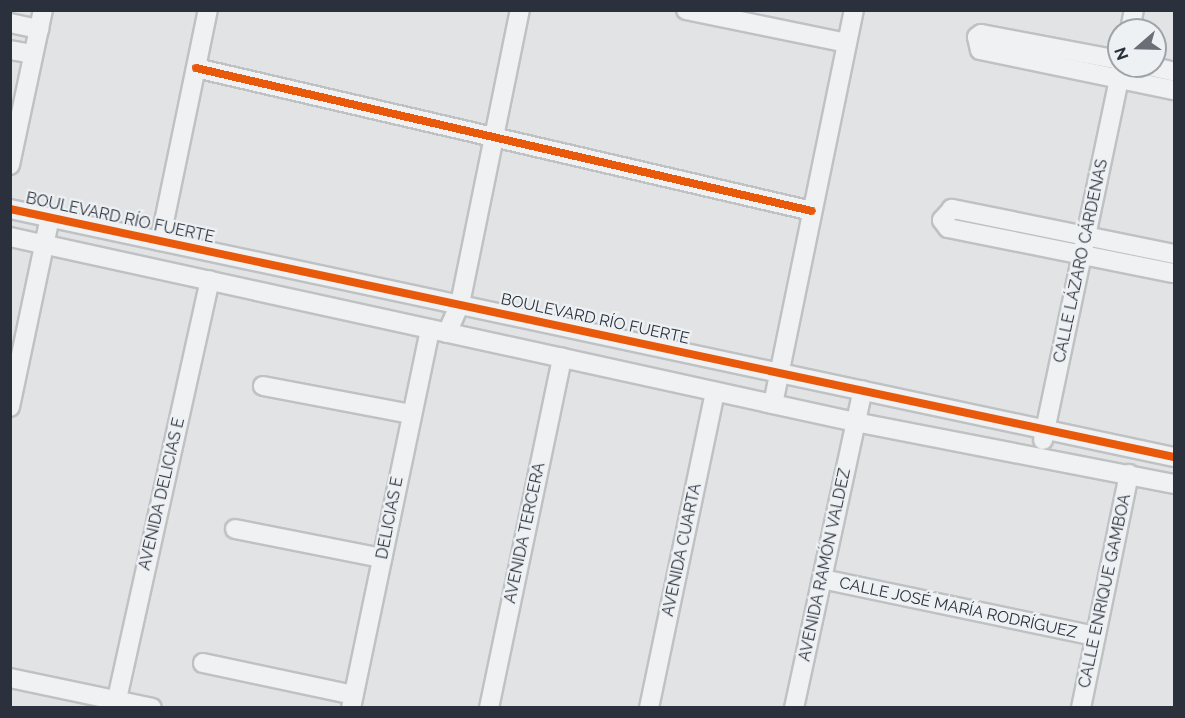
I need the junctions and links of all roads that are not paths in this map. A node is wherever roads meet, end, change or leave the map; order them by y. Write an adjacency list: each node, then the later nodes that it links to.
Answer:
1 (43, 10): 7 (street)
2 (208, 10): 11 (street)
3 (520, 10): 16 (street, DELICIAS E)
4 (686, 10): 8 (street)
5 (854, 10): 8 (street)
6 (10, 23): 7 (street)
7 (39, 29): 10 (street)
8 (847, 43): 19 (street)
9 (10, 50): 10 (street)
10 (33, 54): 17 (street)
11 (196, 68): 16 (street); 22 (street)
12 (1120, 68): 12 (street)
13 (1118, 78): 24 (street, CALLE LÁZARO CÁRDENAS)
14 (1145, 78): 15 (street)
15 (1174, 90)
16 (494, 139): 19 (street); 28 (street, DELICIAS E)
17 (10, 165)
18 (10, 209): 20 (street, BOULEVARD RÍO FUERTE)
19 (812, 211): 31 (street)
20 (50, 217): 22 (street, BOULEVARD RÍO FUERTE); 23 (street)
21 (10, 237): 23 (street)
22 (160, 240): 28 (street, BOULEVARD RÍO FUERTE)
23 (46, 244): 27 (street); 36 (street)
24 (1084, 246): 24 (street); 25 (street); 26 (street); 39 (street, CALLE LÁZARO CÁRDENAS)
25 (1174, 254)
26 (1174, 273)
27 (210, 280): 29 (street); 51 (street, AVENIDA DELICIAS E)
28 (460, 304): 29 (street, DELICIAS E); 31 (street, BOULEVARD RÍO FUERTE)
29 (439, 331): 30 (street); 37 (street, DELICIAS E)
30 (562, 358): 34 (street); 53 (street, AVENIDA TERCERA)
31 (779, 372): 33 (street, BOULEVARD RÍO FUERTE); 35 (street)
32 (263, 386): 37 (street)
33 (863, 390): 38 (street, AVENIDA RAMÓN VALDEZ); 39 (street, BOULEVARD RÍO FUERTE)
34 (715, 392): 35 (street); 54 (street, AVENIDA CUARTA)
35 (772, 404): 38 (street)
36 (10, 407)
37 (411, 414): 45 (street, DELICIAS E)
38 (855, 422): 40 (street); 46 (street, AVENIDA RAMÓN VALDEZ)
39 (1045, 429): 40 (street, CALLE LÁZARO CÁRDENAS); 41 (street, BOULEVARD RÍO FUERTE)
40 (1039, 456): 42 (street)
41 (1174, 457)
42 (1129, 474): 43 (street); 47 (street, CALLE ENRIQUE GAMBOA)
43 (1174, 484)
44 (235, 530): 45 (street)
45 (382, 558): 50 (street, DELICIAS E)
46 (822, 579): 47 (street, CALLE JOSÉ MARÍA RODRÍGUEZ); 55 (street, AVENIDA RAMÓN VALDEZ)
47 (1095, 636): 56 (street, CALLE ENRIQUE GAMBOA)
48 (203, 663): 50 (street)
49 (10, 678): 51 (street)
50 (353, 701)
51 (115, 704): 52 (street)
52 (152, 708)
53 (489, 708)
54 (649, 708)
55 (794, 708)
56 (1081, 708)

